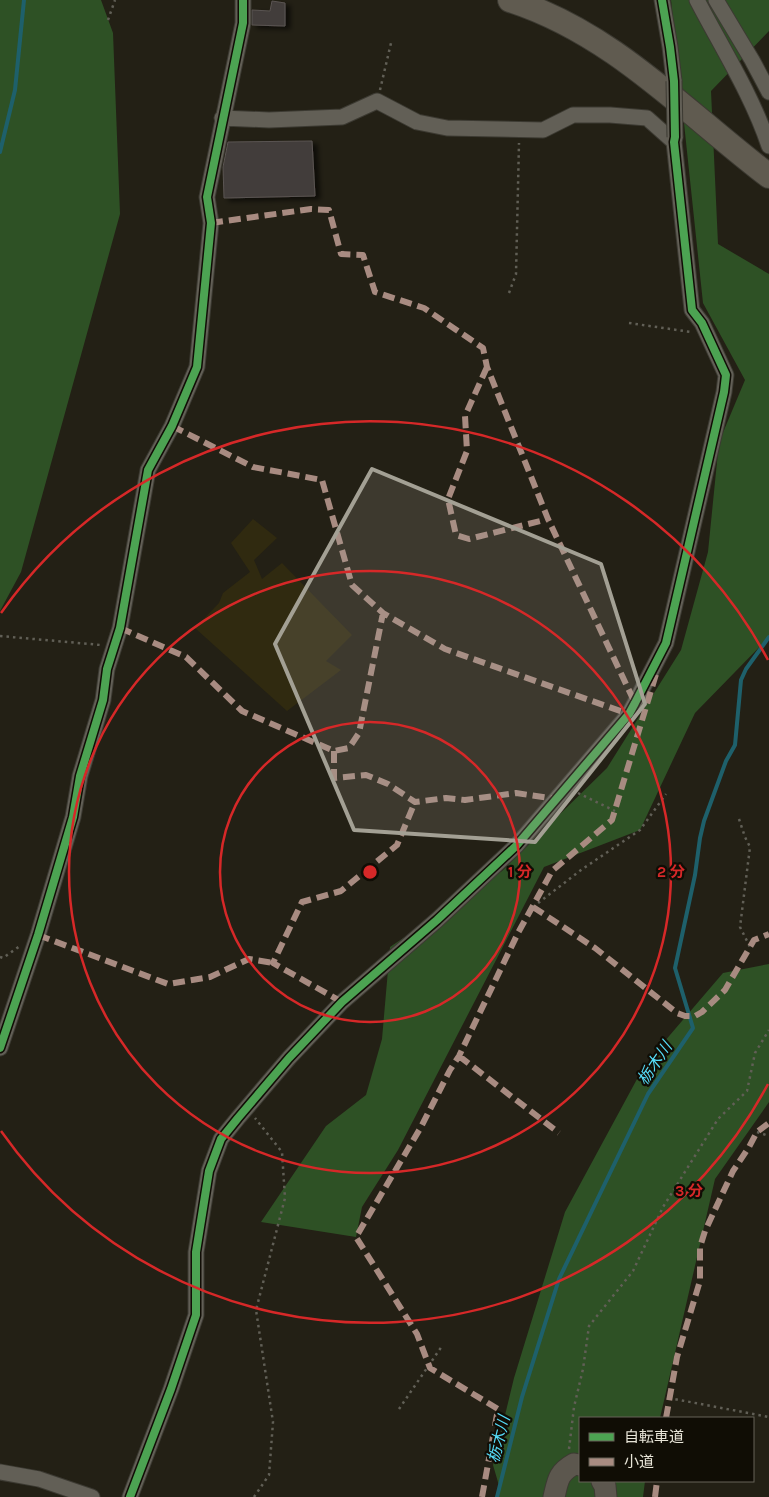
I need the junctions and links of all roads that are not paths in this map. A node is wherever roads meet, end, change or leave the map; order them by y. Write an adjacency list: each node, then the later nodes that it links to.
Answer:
1 (243, 0): 7 (street)
2 (510, 0): 10 (main road)
3 (662, 0): 8 (street, bridge)
4 (696, 0): 9 (street)
5 (716, 0): 6 (street)
6 (769, 92)
7 (222, 118): 8 (street); 11 (street)
8 (675, 140): 16 (street)
9 (769, 146)
10 (769, 176)
11 (0, 1048)
12 (574, 1466): 17 (main road)
13 (0, 1472): 15 (street)
14 (603, 1482): 18 (main road)
15 (92, 1497)
16 (130, 1497)
17 (554, 1497)
18 (606, 1497)

